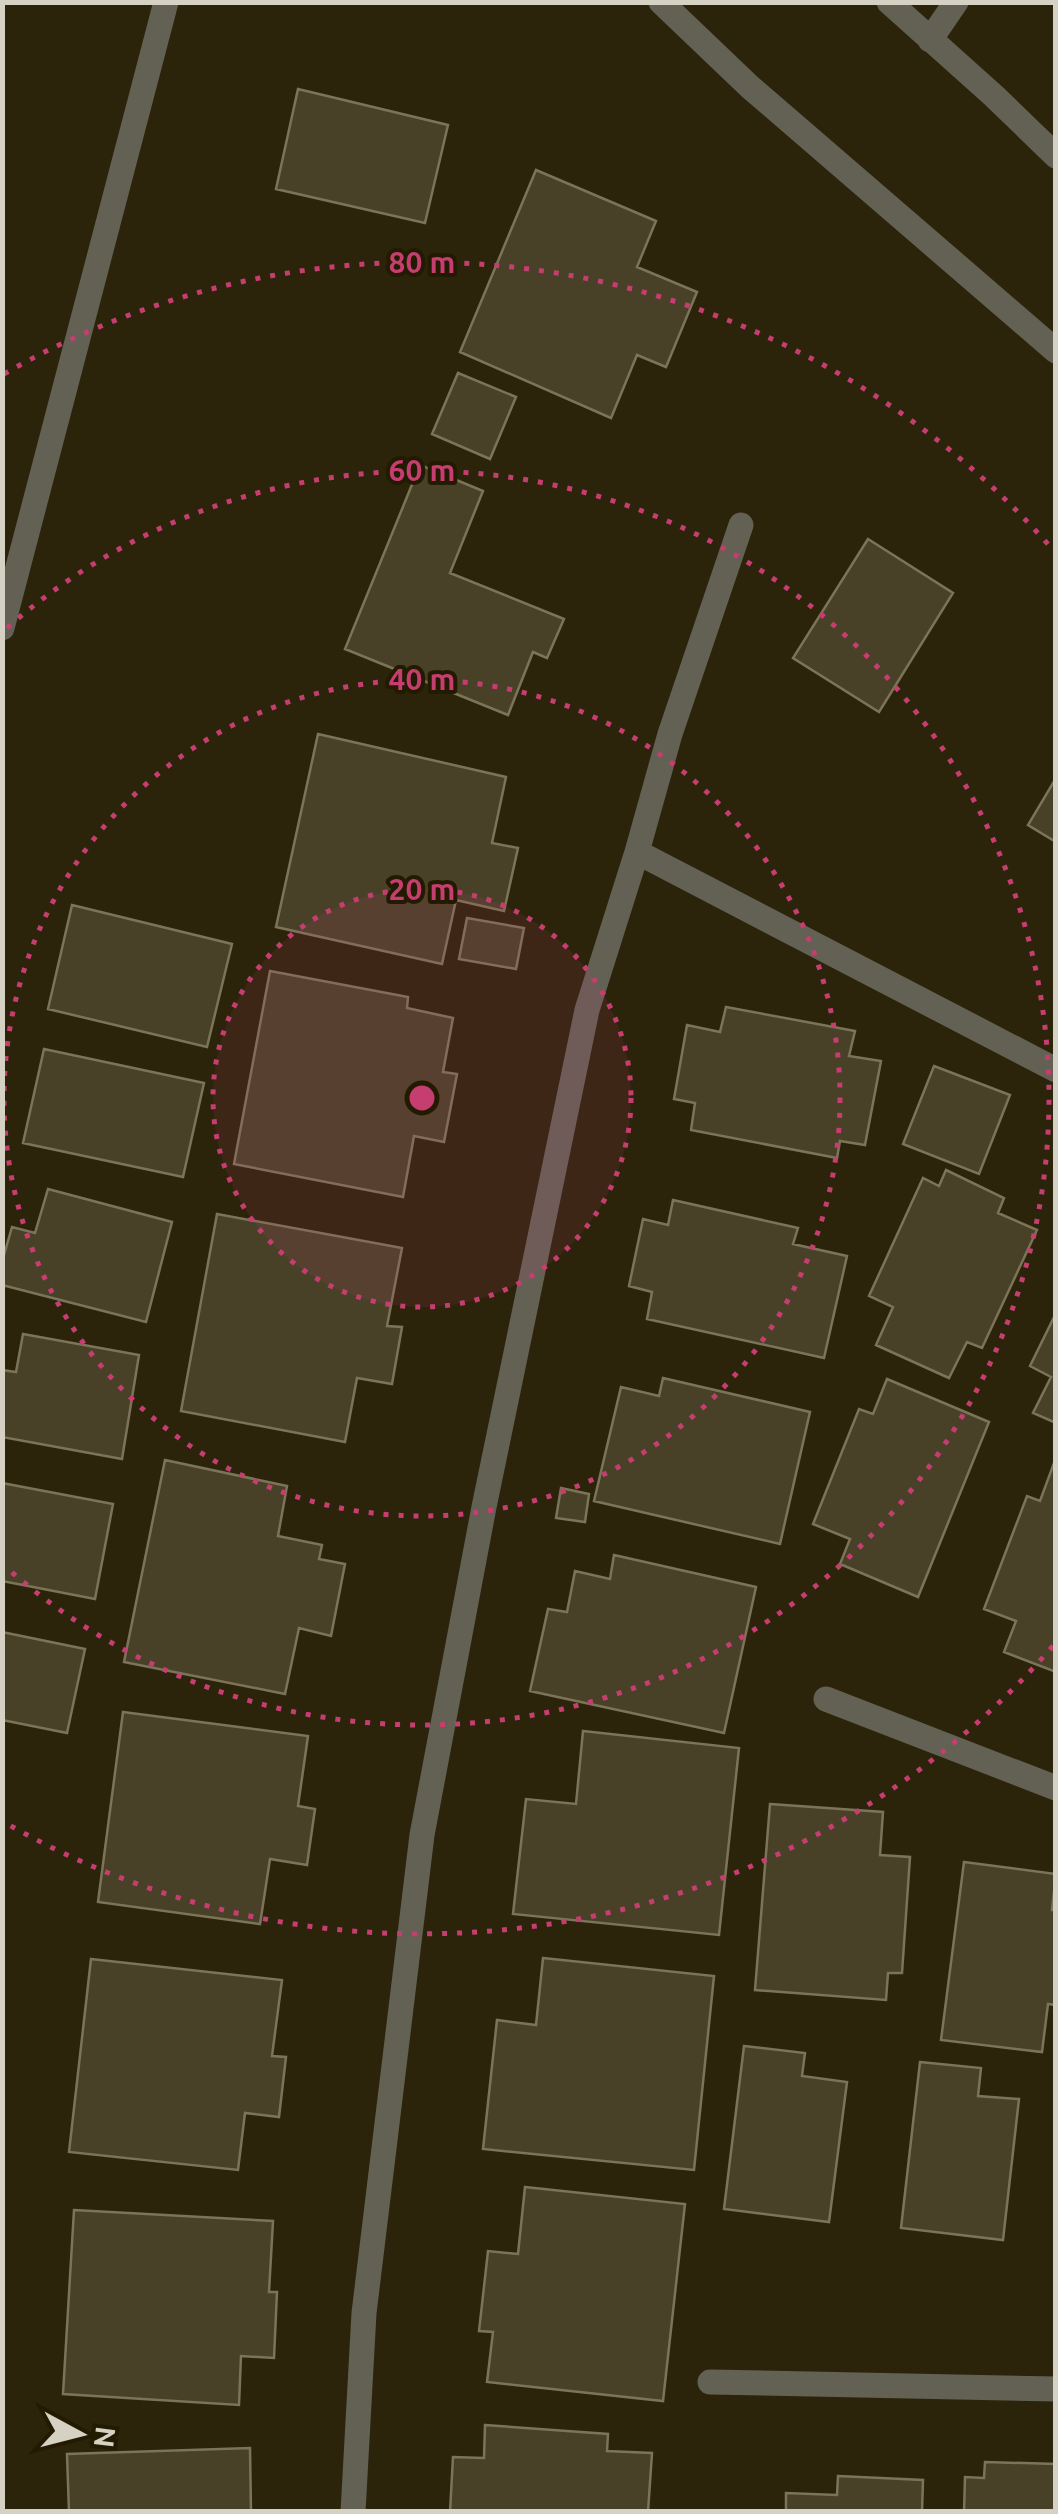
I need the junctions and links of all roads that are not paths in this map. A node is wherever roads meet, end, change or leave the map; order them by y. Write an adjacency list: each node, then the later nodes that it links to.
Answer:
1 (166, 2): 9 (street)
2 (662, 2): 7 (street)
3 (889, 2): 5 (street)
4 (956, 2): 5 (street)
5 (930, 40): 6 (street)
6 (1056, 156)
7 (1056, 350)
8 (741, 524): 10 (street)
9 (2, 628)
10 (636, 852): 11 (street); 16 (street)
11 (1056, 1070)
12 (826, 1699): 13 (street)
13 (1056, 1788)
14 (710, 2382): 15 (street)
15 (1056, 2388)
16 (353, 2512)

